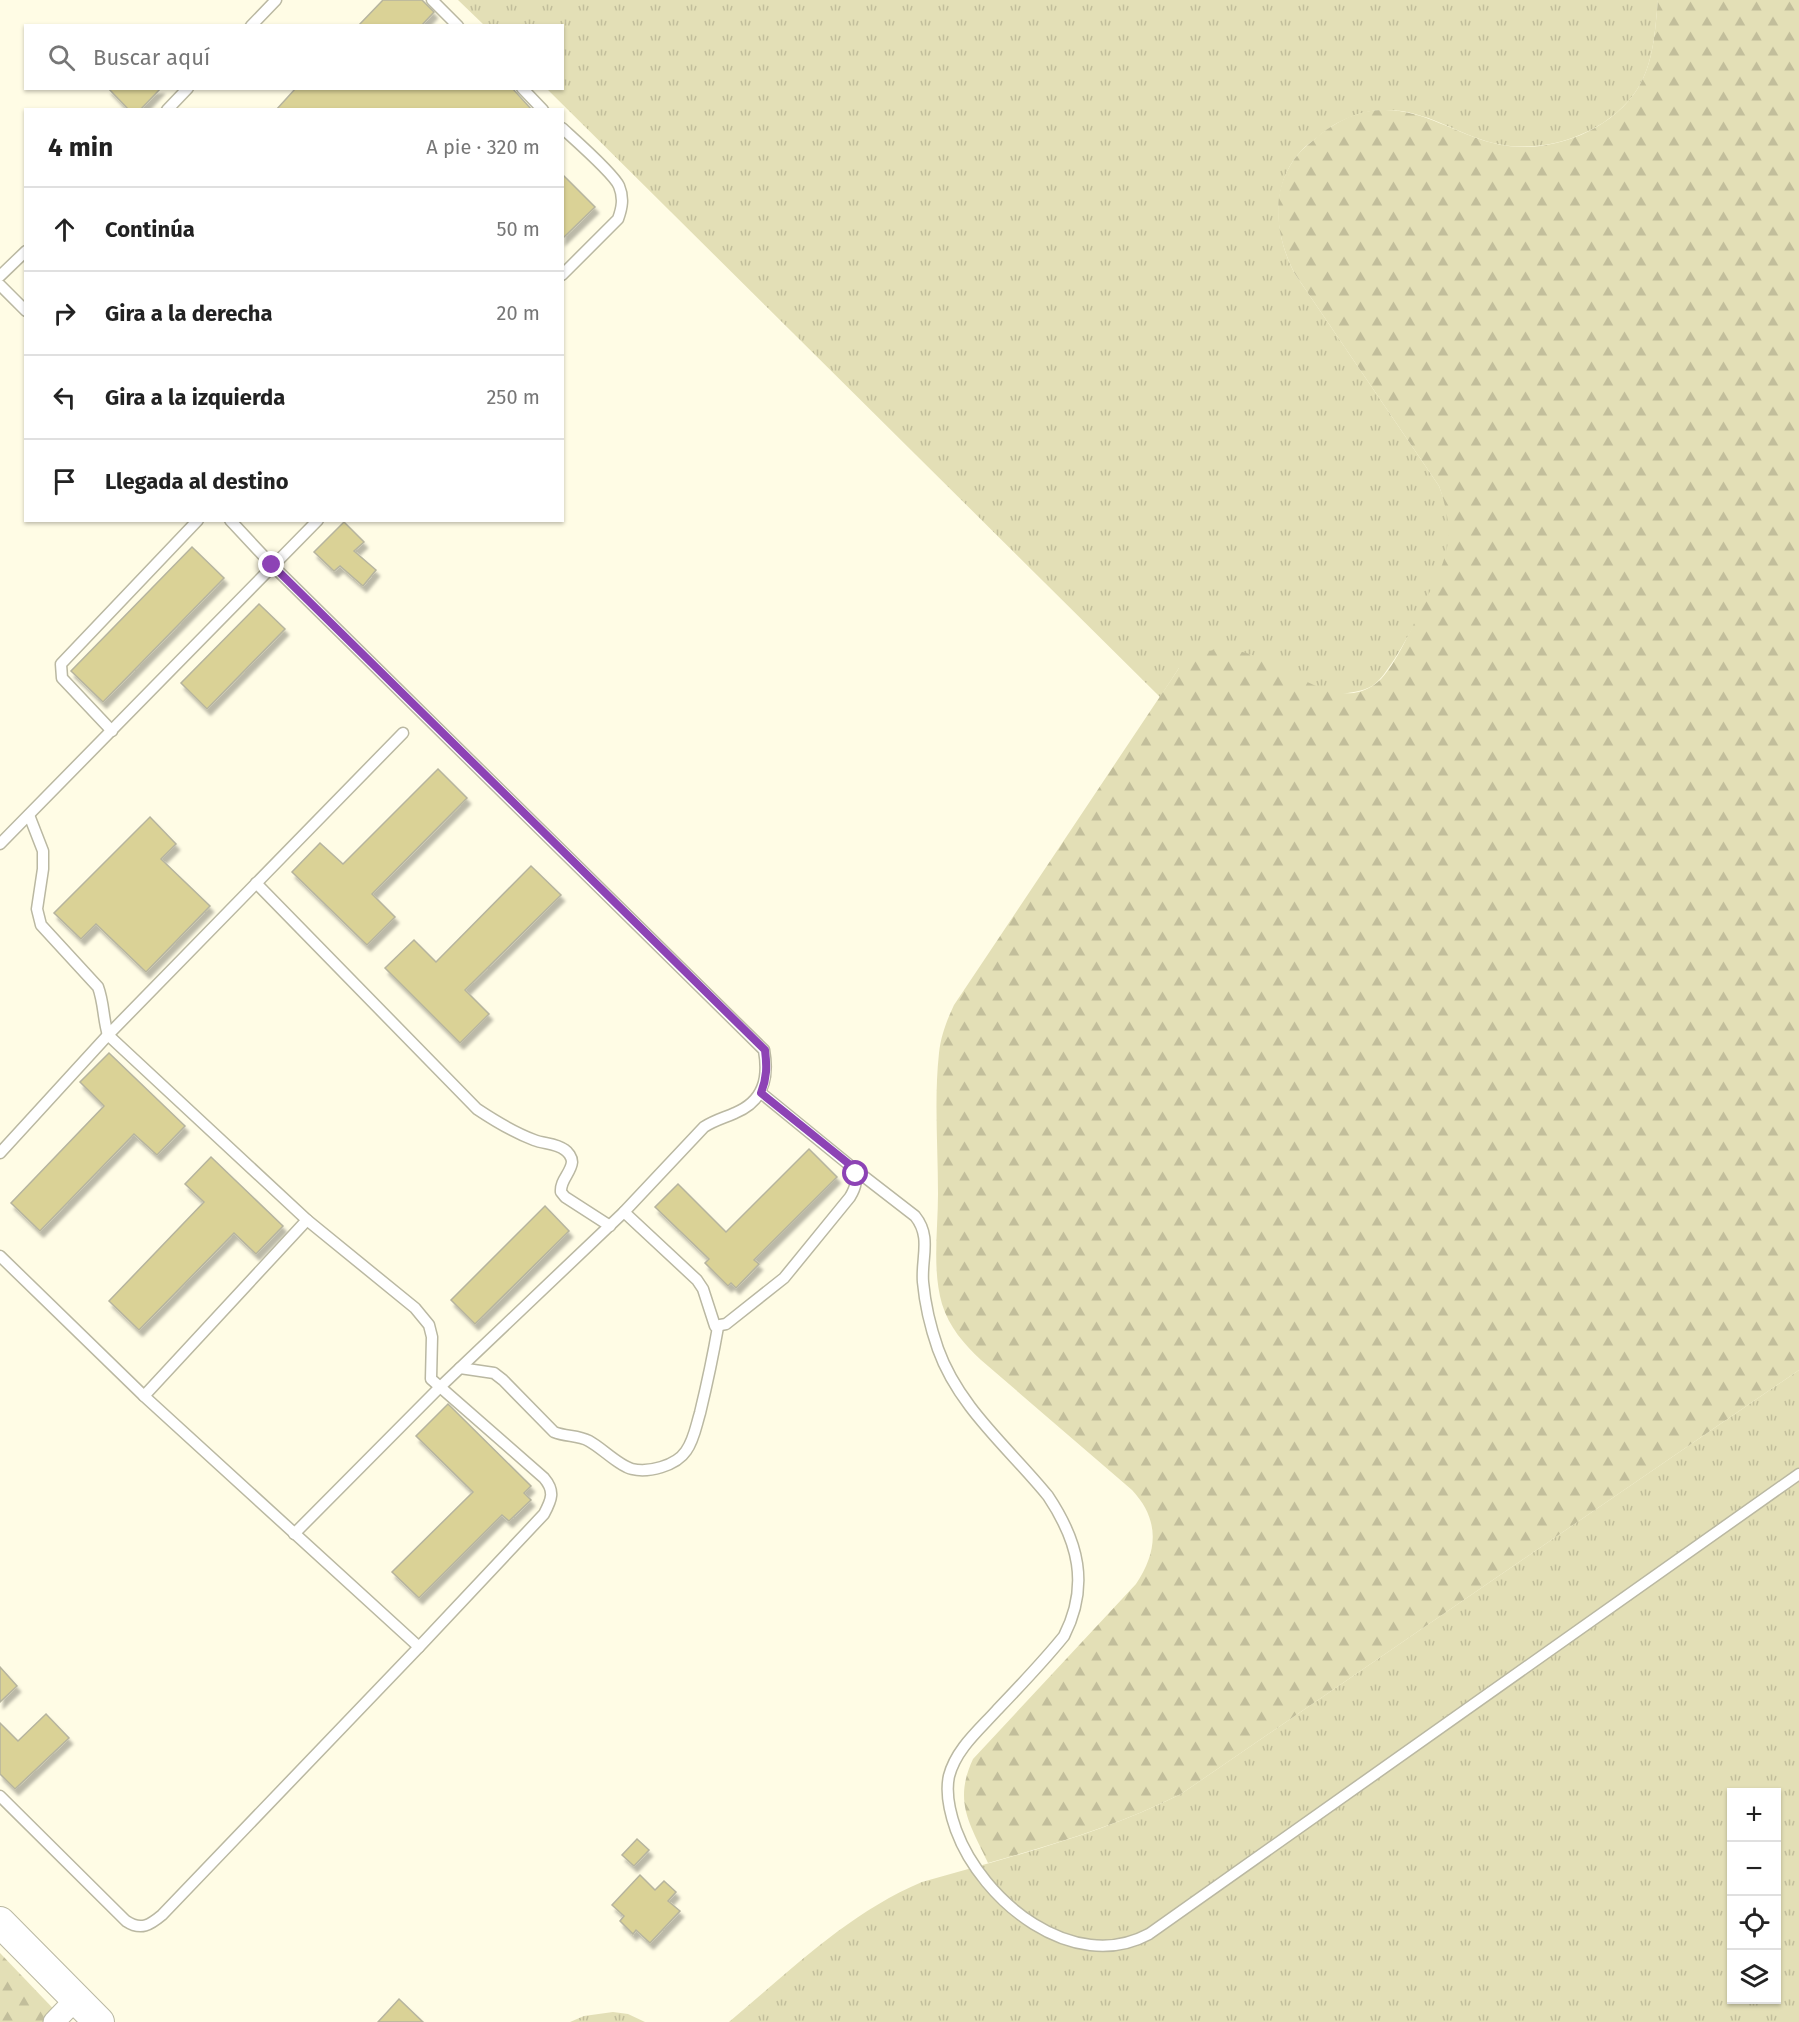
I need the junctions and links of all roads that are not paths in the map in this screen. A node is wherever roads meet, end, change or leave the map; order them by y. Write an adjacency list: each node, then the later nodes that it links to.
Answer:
1 (276, 0): 3 (lane)
2 (432, 0): 4 (lane)
3 (252, 24)
4 (456, 24)
5 (186, 90): 7 (lane)
6 (524, 90): 8 (lane)
7 (168, 108)
8 (541, 108)
9 (564, 130): 11 (lane)
10 (24, 253): 12 (lane)
11 (564, 273)
12 (0, 276)
13 (0, 285): 14 (lane)
14 (24, 309)
15 (196, 522): 19 (lane)
16 (232, 522): 18 (lane)
17 (316, 522): 18 (lane)
18 (272, 565): 19 (lane); 25 (lane)
19 (112, 731): 21 (lane)
20 (403, 733): 23 (lane)
21 (30, 815): 22 (lane); 24 (lane)
22 (0, 844)
23 (256, 883): 24 (lane); 30 (lane)
24 (108, 1035): 26 (lane); 29 (lane)
25 (761, 1093): 27 (lane); 28 (lane)
26 (0, 1153)
27 (854, 1168): 32 (lane); 36 (lane)
28 (624, 1212): 30 (lane); 32 (lane)
29 (307, 1220): 34 (lane); 35 (lane)
30 (610, 1226): 33 (lane)
31 (0, 1256): 35 (lane)
32 (718, 1327): 33 (lane)
33 (460, 1368): 34 (lane)
34 (440, 1388): 37 (lane); 38 (lane)
35 (144, 1396): 37 (lane)
36 (1799, 1474)
37 (294, 1534): 38 (lane)
38 (419, 1647): 39 (lane)
39 (0, 1796)
40 (0, 1922): 41 (main road)
41 (76, 1999): 42 (street); 43 (main road)
42 (54, 2022)
43 (99, 2022)

